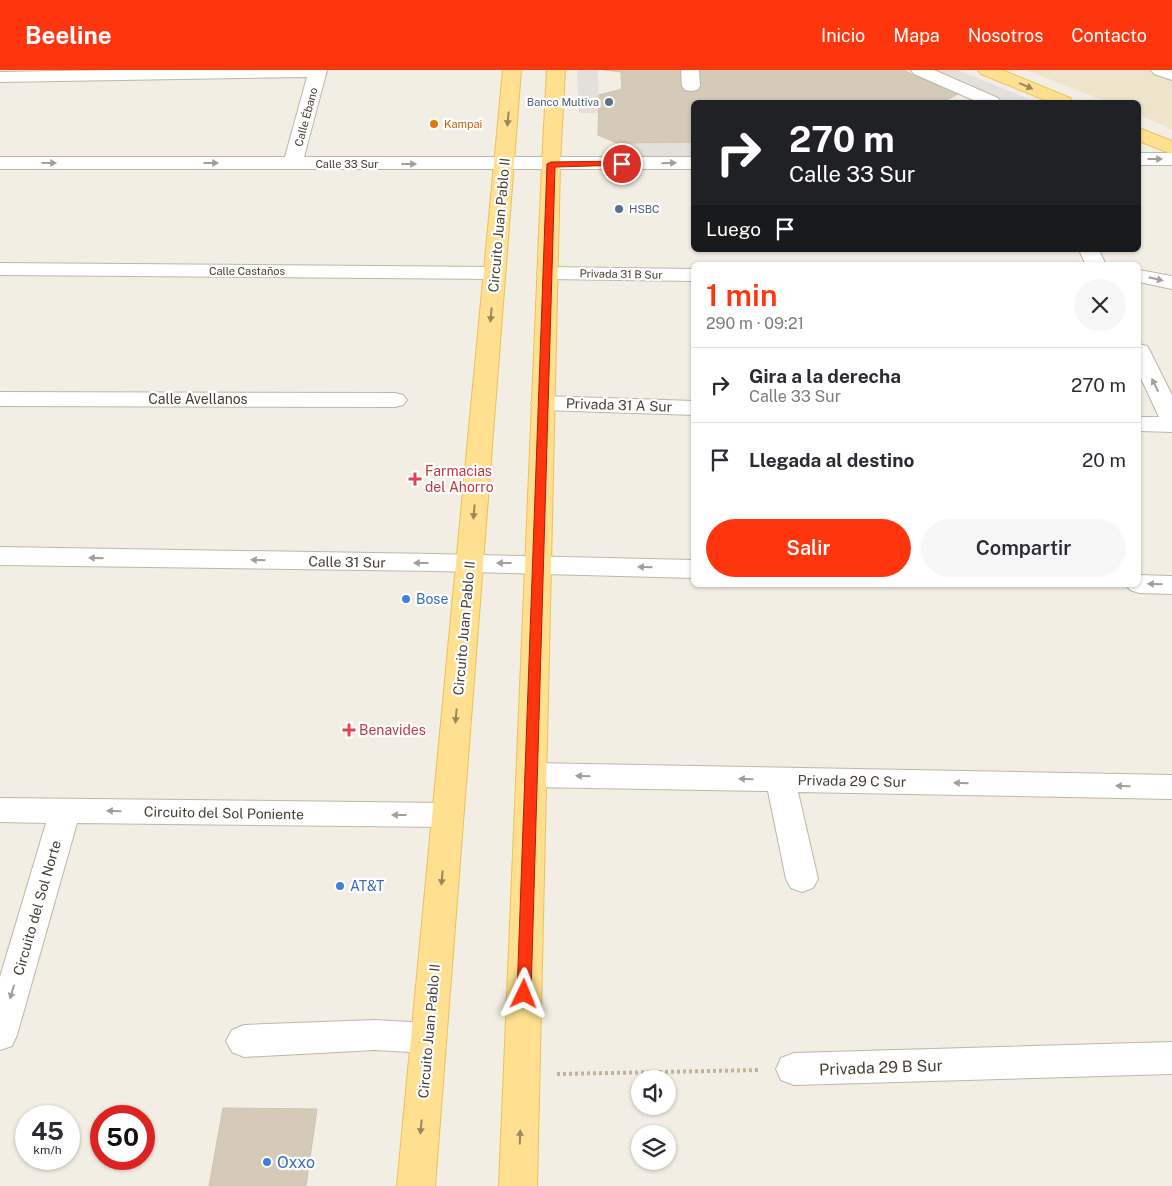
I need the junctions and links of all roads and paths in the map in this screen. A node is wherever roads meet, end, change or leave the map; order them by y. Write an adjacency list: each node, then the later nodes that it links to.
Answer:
1 (512, 70): 17 (main road, Circuito Juan Pablo II, one-way to 17)
2 (556, 70): 18 (main road)
3 (920, 70): 9 (street)
4 (987, 70): 10 (main road, one-way to 10)
5 (1160, 70): 7 (street)
6 (318, 71): 8 (street); 15 (street, Calle Ébano)
7 (1172, 74)
8 (0, 77)
9 (988, 100)
10 (1059, 100)
11 (1141, 135): 12 (main road)
12 (1171, 149): 13 (street, one-way to 12)
13 (1141, 158)
14 (0, 163): 15 (street, Calle 33 Sur, one-way to 15)
15 (293, 163): 17 (street, Calle 33 Sur, one-way to 17)
16 (691, 163): 18 (street, Calle 33 Sur, one-way to 16)
17 (504, 164): 18 (street, Calle 33 Sur); 20 (main road, Circuito Juan Pablo II)
18 (551, 164): 21 (main road)
19 (0, 269): 20 (street, Calle Castaños)
20 (495, 273): 34 (main road, Circuito Juan Pablo II, one-way to 34)
21 (547, 273): 22 (street, Privada 31 B Sur); 28 (main road)
22 (691, 275)
23 (1141, 276): 24 (street, one-way to 24)
24 (1172, 283)
25 (1141, 355): 30 (street, one-way to 25)
26 (0, 399): 27 (street, Calle Avellanos)
27 (395, 400)
28 (543, 403): 29 (street, Privada 31 A Sur); 35 (main road)
29 (691, 408)
30 (1172, 419)
31 (1141, 424): 32 (street)
32 (1172, 425)
33 (0, 556): 34 (street, Calle 31 Sur, one-way to 33)
34 (470, 563): 35 (street, Calle 31 Sur, one-way to 34); 44 (main road, Circuito Juan Pablo II, one-way to 44)
35 (538, 563): 36 (street, Calle 31 Sur, one-way to 35); 39 (main road)
36 (691, 568)
37 (1141, 584): 38 (street, one-way to 37)
38 (1172, 585)
39 (532, 775): 40 (street, Privada 29 C Sur, one-way to 39); 53 (main road, one-way to 39)
40 (783, 779): 41 (street, Privada 29 C Sur, one-way to 40); 45 (street)
41 (1172, 787)
42 (0, 810): 43 (street, Circuito del Sol Poniente)
43 (65, 811): 44 (street, Circuito del Sol Poniente, one-way to 43); 46 (street, Circuito del Sol Norte, one-way to 46)
44 (448, 815): 47 (main road, Circuito Juan Pablo II, one-way to 47)
45 (802, 879)
46 (0, 1035)
47 (428, 1038): 48 (street); 52 (main road, Circuito Juan Pablo II, one-way to 52)
48 (244, 1041)
49 (1172, 1058): 50 (street, Privada 29 B Sur)
50 (794, 1070): 51 (path)
51 (591, 1074)
52 (416, 1186)
53 (518, 1186)

